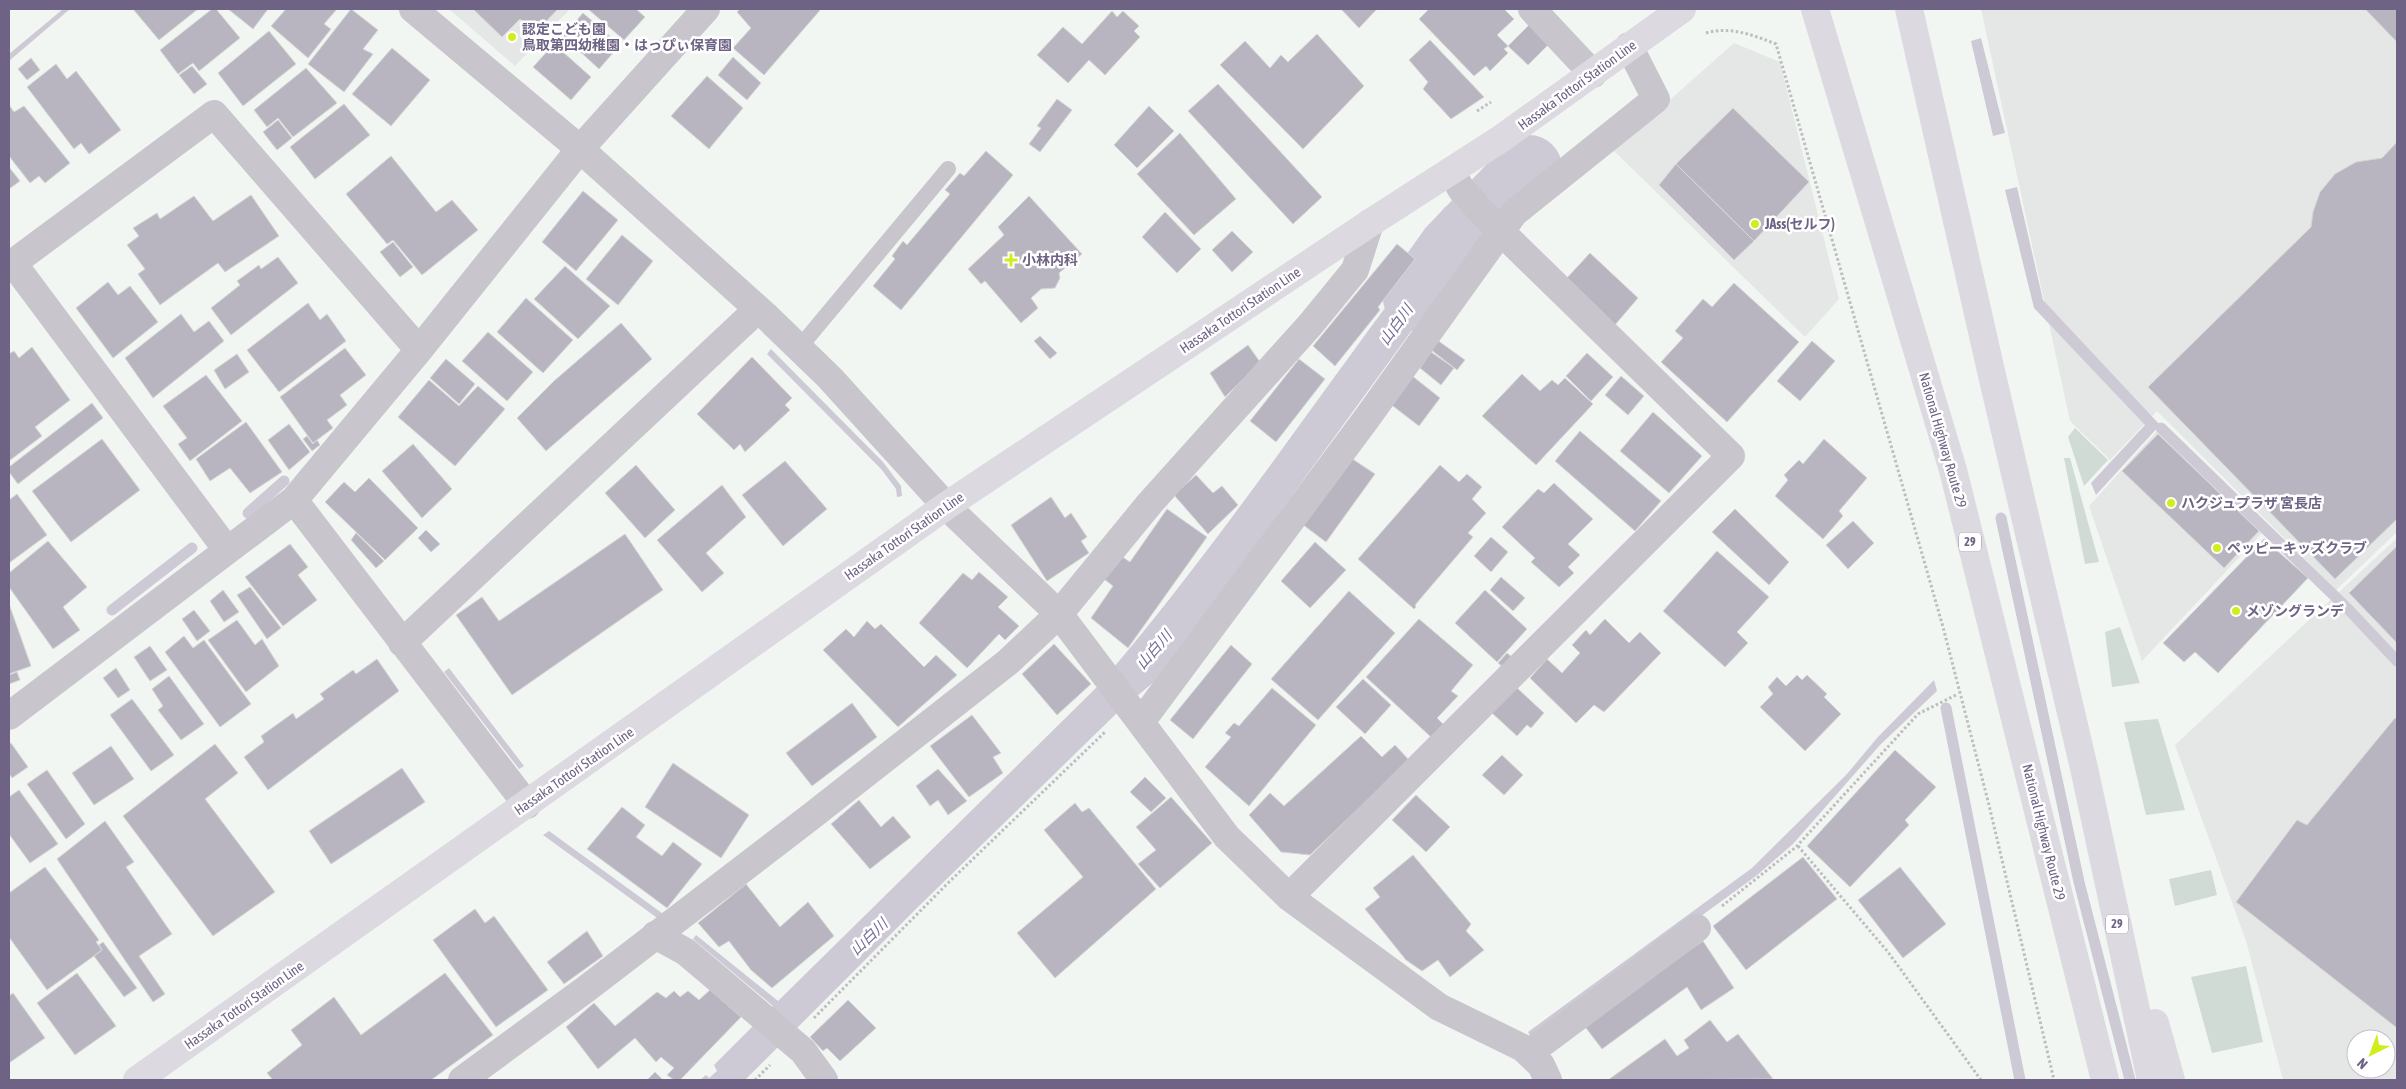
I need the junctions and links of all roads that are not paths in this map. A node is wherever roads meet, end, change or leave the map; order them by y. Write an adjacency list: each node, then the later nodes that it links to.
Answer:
1 (413, 9): 9 (street)
2 (706, 9): 9 (street)
3 (1532, 9): 8 (street)
4 (1682, 9): 7 (main road, Hassaka Tottori Station Line)
5 (1814, 9): 35 (main road, National Highway Route 29 / 29)
6 (1909, 9): 25 (main road, 29)
7 (1629, 46): 8 (main road, Hassaka Tottori Station Line); 13 (street)
8 (1593, 74): 11 (main road, Hassaka Tottori Station Line)
9 (580, 149): 15 (street); 17 (street)
10 (948, 169): 16 (lane)
11 (1451, 171): 12 (main road, Hassaka Tottori Station Line); 13 (street)
12 (1370, 223): 19 (main road, Hassaka Tottori Station Line); 21 (street)
13 (1502, 232): 23 (street); 27 (street)
14 (11, 265): 17 (street); 20 (street)
15 (758, 309): 16 (street); 22 (street)
16 (799, 348): 19 (street)
17 (420, 350): 18 (street)
18 (294, 500): 20 (street); 22 (street)
19 (946, 506): 21 (street); 26 (main road, Hassaka Tottori Station Line)
20 (227, 550): 24 (street)
21 (1060, 614): 23 (street); 29 (street)
22 (402, 643): 26 (street)
23 (1136, 715): 27 (street)
24 (9, 716)
25 (2084, 768): 36 (main road, 29); 37 (main road)
26 (527, 805): 31 (main road, Hassaka Tottori Station Line)
27 (1289, 897): 30 (street)
28 (1697, 928): 30 (street)
29 (655, 935): 32 (street); 33 (street)
30 (1529, 1053): 34 (street)
31 (138, 1080)
32 (462, 1080)
33 (824, 1080)
34 (1548, 1080)
35 (2105, 1080)
36 (2151, 1080)
37 (2171, 1080)

